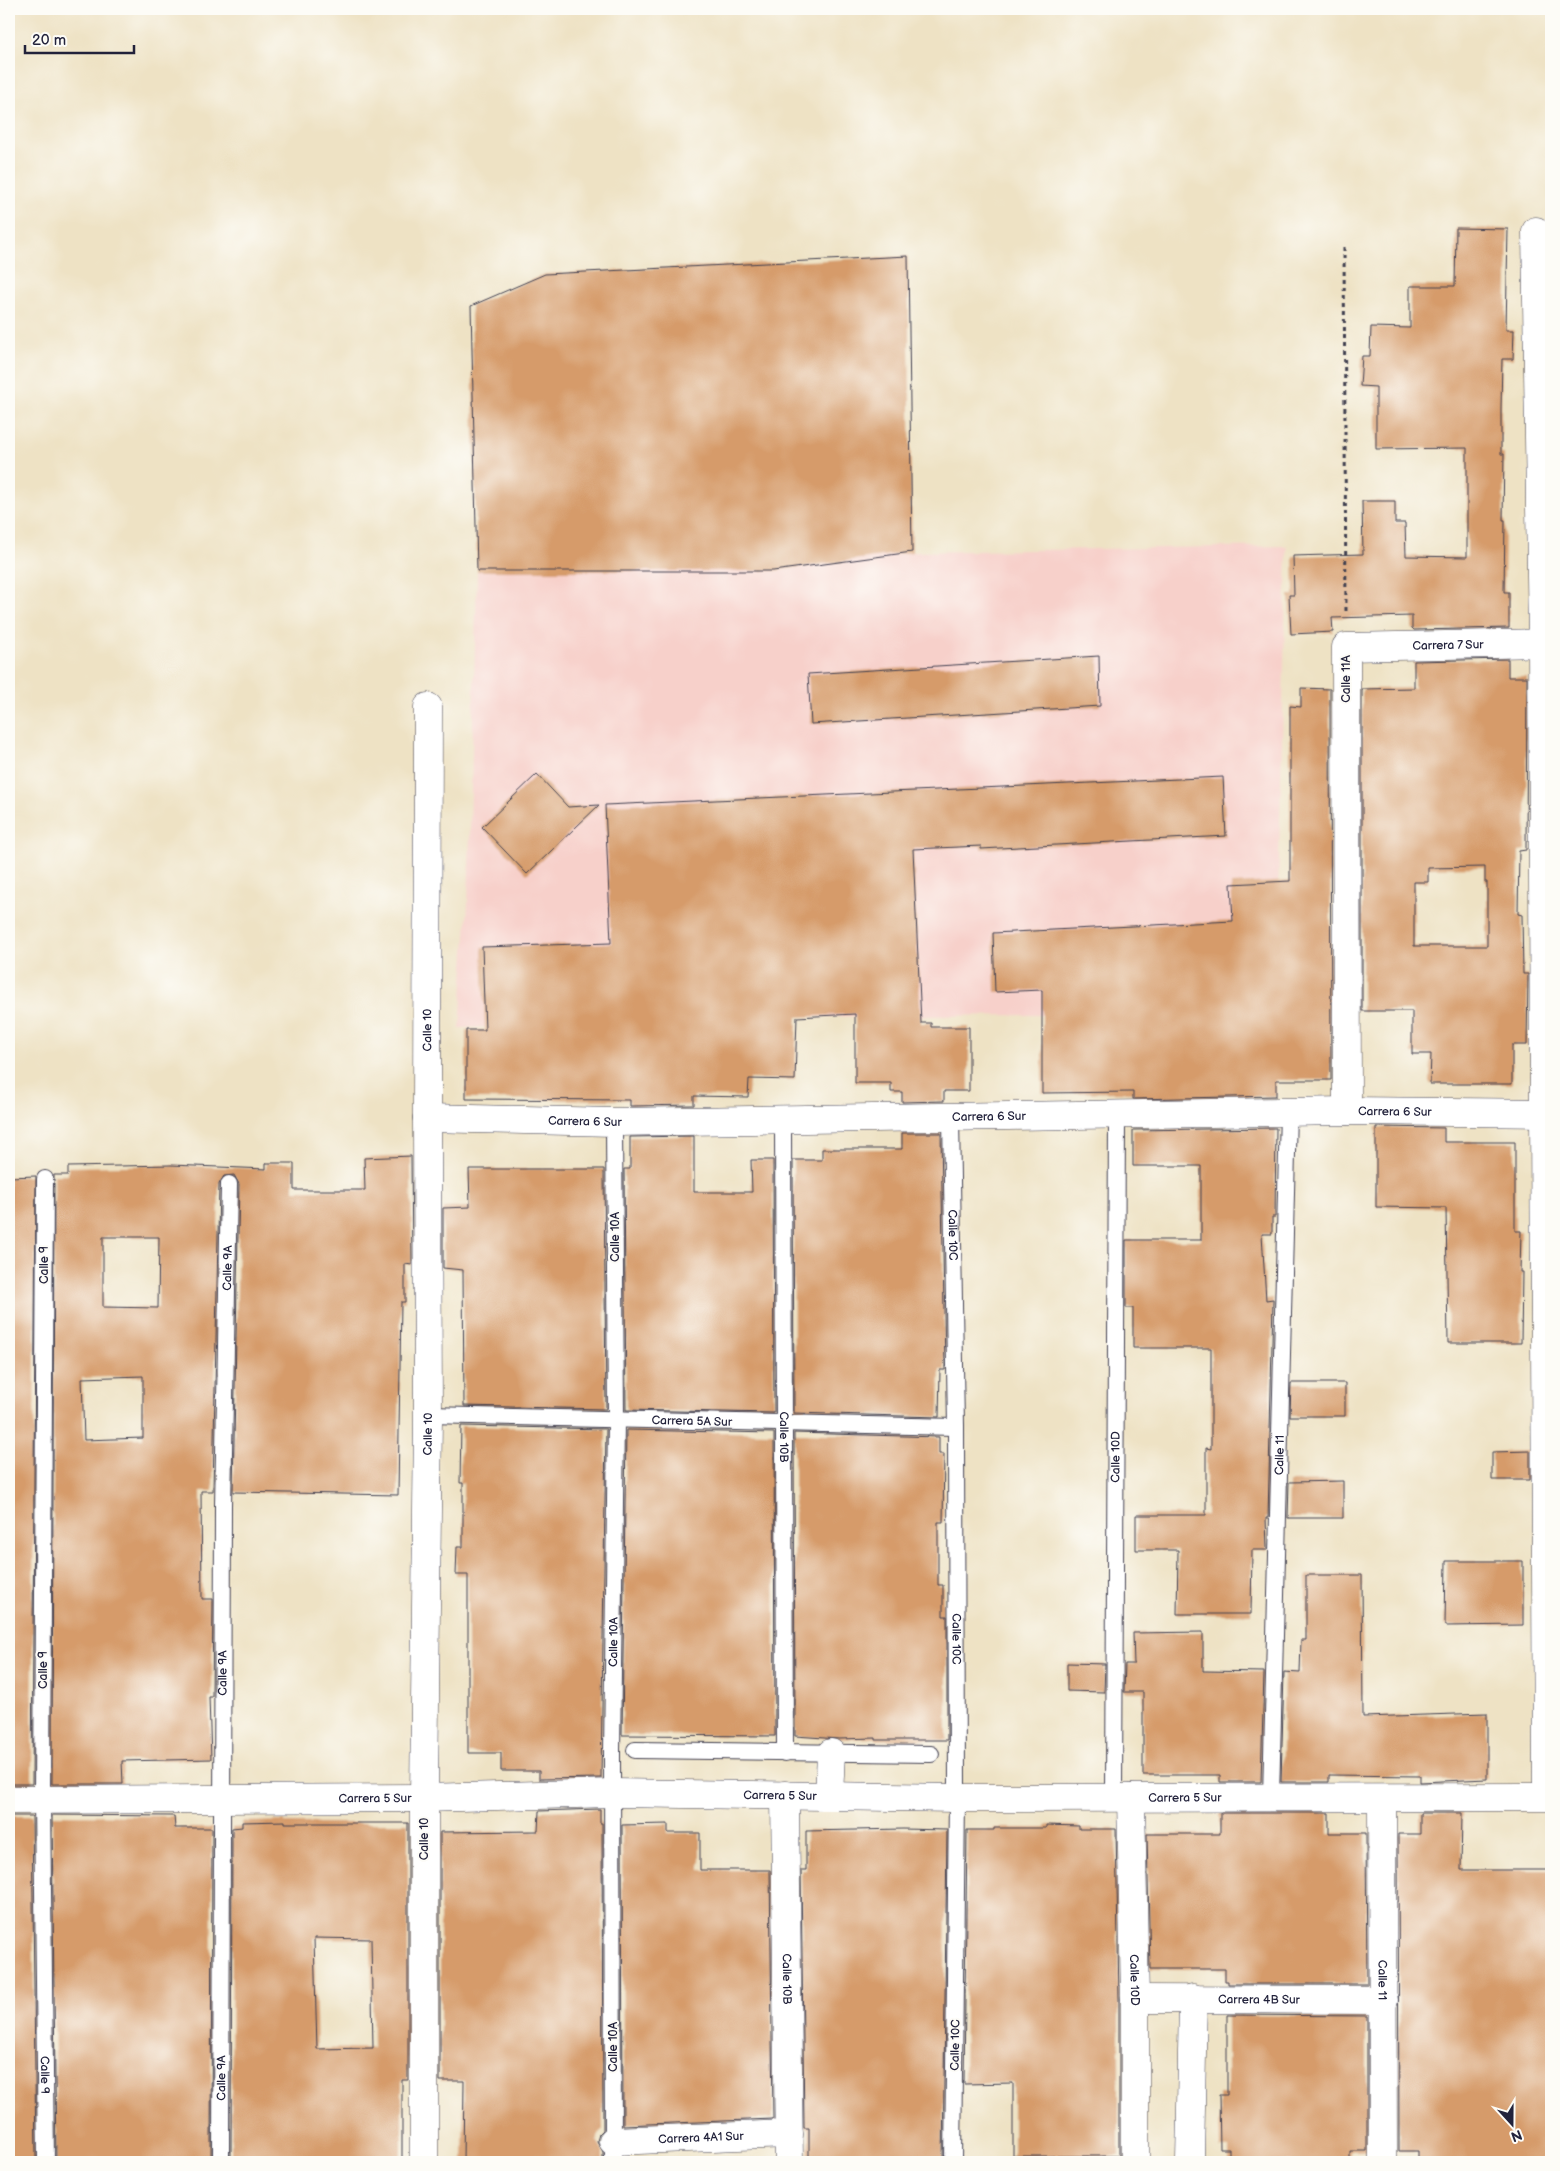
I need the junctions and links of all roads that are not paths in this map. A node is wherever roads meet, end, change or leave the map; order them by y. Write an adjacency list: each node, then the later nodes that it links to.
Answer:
1 (1536, 231): 2 (street)
2 (1547, 643): 3 (street, Carrera 7 Sur); 7 (street)
3 (1346, 648): 5 (street, Calle 11A)
4 (428, 707): 10 (street, Calle 10)
5 (1347, 1111): 6 (street, Carrera 6 Sur); 7 (street, Carrera 6 Sur)
6 (1288, 1112): 8 (street, Carrera 6 Sur); 27 (lane, Calle 11)
7 (1547, 1113): 26 (street)
8 (1117, 1115): 9 (street, Carrera 6 Sur); 31 (lane, Calle 10D)
9 (951, 1117): 11 (street, Carrera 6 Sur); 18 (lane, Calle 10C)
10 (426, 1118): 12 (street, Carrera 6 Sur); 15 (street, Calle 10)
11 (783, 1120): 12 (street, Carrera 6 Sur); 17 (lane, Calle 10B)
12 (614, 1122): 16 (lane, Calle 10A)
13 (45, 1179): 34 (lane, Calle 9)
14 (230, 1184): 28 (lane, Calle 9A)
15 (428, 1415): 16 (lane, Carrera 5A Sur); 29 (street, Calle 10)
16 (616, 1419): 17 (lane, Carrera 5A Sur); 23 (lane, Calle 10A)
17 (784, 1424): 18 (lane, Carrera 5A Sur); 20 (lane, Calle 10B)
18 (956, 1427): 30 (lane, Calle 10C)
19 (635, 1750): 20 (lane)
20 (785, 1753): 21 (lane)
21 (831, 1753): 22 (lane); 25 (street)
22 (931, 1754)
23 (613, 1792): 24 (street, Carrera 5 Sur); 29 (street, Carrera 5 Sur); 39 (lane, Calle 10A)
24 (785, 1796): 25 (street, Carrera 5 Sur); 38 (street, Calle 10B)
25 (829, 1796): 30 (street, Carrera 5 Sur)
26 (1549, 1796): 32 (street, Carrera 5 Sur)
27 (1271, 1797): 31 (street, Carrera 5 Sur); 32 (street, Carrera 5 Sur)
28 (222, 1798): 29 (street, Carrera 5 Sur); 34 (street, Carrera 5 Sur); 41 (lane, Calle 9A)
29 (424, 1798): 42 (street, Calle 10)
30 (957, 1798): 31 (street, Carrera 5 Sur); 44 (lane, Calle 10C)
31 (1123, 1798): 36 (street, Calle 10D)
32 (1382, 1798): 37 (street, Calle 11)
33 (9, 1800): 34 (street, Carrera 5 Sur)
34 (42, 1800): 40 (lane, Calle 9)
35 (1193, 1998): 36 (street, Carrera 4B Sur); 37 (street, Carrera 4B Sur); 46 (street)
36 (1135, 1999): 45 (street, Calle 10D)
37 (1384, 2000): 47 (street, Calle 11)
38 (788, 2134): 39 (street, Carrera 4A1 Sur); 43 (street, Calle 10B)
39 (613, 2151)
40 (46, 2162)
41 (221, 2162)
42 (424, 2162)
43 (789, 2162)
44 (953, 2162)
45 (1135, 2162)
46 (1190, 2162)
47 (1383, 2162)

